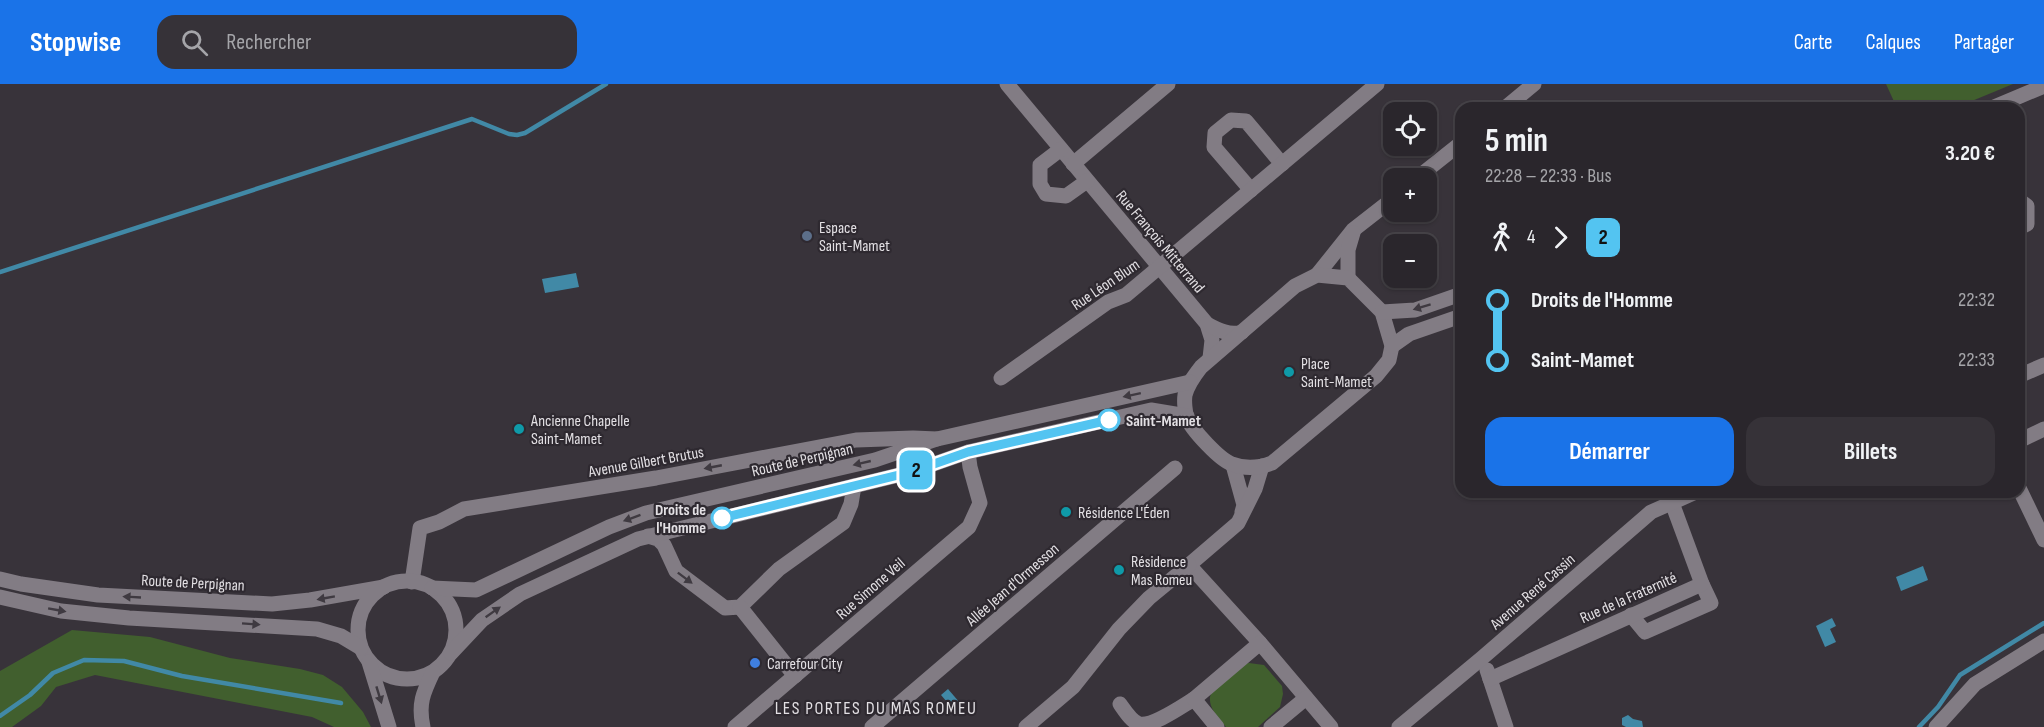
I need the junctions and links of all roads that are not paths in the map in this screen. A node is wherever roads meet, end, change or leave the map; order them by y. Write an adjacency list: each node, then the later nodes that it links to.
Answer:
1 (1007, 84): 9 (street, Rue François Mitterrand)
2 (1168, 84): 10 (street)
3 (1377, 84): 11 (street, Rue Léon Blum)
4 (1534, 84): 6 (street)
5 (2044, 86): 7 (street)
6 (1512, 102)
7 (2006, 102)
8 (1455, 148): 12 (street)
9 (1061, 149): 10 (street, Rue François Mitterrand); 13 (street)
10 (1073, 164): 13 (street, Rue François Mitterrand)
11 (1282, 164): 14 (street, Rue Léon Blum); 14 (street)
12 (1430, 168)
13 (1087, 181): 19 (street, Rue François Mitterrand)
14 (1251, 190): 19 (street, Rue Léon Blum)
15 (2025, 204): 17 (street)
16 (1383, 207): 18 (street)
17 (2025, 225)
18 (1353, 230): 20 (street); 21 (street)
19 (1160, 268): 25 (street, Rue François Mitterrand); 31 (street, Rue Léon Blum)
20 (1317, 275): 21 (street); 26 (street)
21 (1348, 278): 23 (street)
22 (1455, 296): 23 (street, one-way to 23)
23 (1382, 312): 27 (street)
24 (1455, 318): 27 (street)
25 (1207, 324): 26 (street); 28 (street)
26 (1242, 332): 28 (street)
27 (1392, 346): 39 (street)
28 (1210, 358): 32 (street)
29 (2044, 364): 30 (street)
30 (2025, 373)
31 (1001, 378)
32 (1190, 382): 33 (street); 36 (street, Route de Perpignan, one-way to 36)
33 (1187, 416): 37 (street); 38 (street)
34 (2044, 429): 35 (street)
35 (2025, 438)
36 (937, 439): 49 (street, Avenue Gilbert Brutus, one-way to 49); 52 (street, Route de Perpignan, one-way to 52)
37 (968, 452): 41 (street); 63 (street, Rue Simone Veil)
38 (1233, 465): 39 (street); 44 (street)
39 (1262, 466): 44 (street)
40 (1175, 468): 71 (street, Allée Jean d'Ormesson)
41 (854, 486): 45 (street); 54 (street)
42 (1669, 498): 50 (street, Rue de la Fraternité); 60 (street, Avenue René Cassin)
43 (2024, 498): 46 (street)
44 (1238, 523): 47 (street)
45 (648, 536): 54 (street, one-way to 54); 59 (street, one-way to 45)
46 (2044, 540)
47 (1190, 565): 57 (street); 72 (street)
48 (0, 579): 51 (street, Route de Perpignan, one-way to 48)
49 (412, 582): 51 (street); 52 (street)
50 (1702, 584): 55 (street, Rue de la Fraternité); 55 (street)
51 (384, 587): 58 (street)
52 (432, 588): 59 (street)
53 (0, 597): 58 (street, one-way to 58)
54 (740, 608): 63 (street)
55 (1631, 615): 64 (street, Rue de la Fraternité)
56 (2044, 641): 78 (street)
57 (1260, 643): 65 (street); 66 (street)
58 (361, 648): 61 (street)
59 (451, 653): 62 (street)
60 (1482, 658): 64 (street); 76 (street, Avenue René Cassin)
61 (369, 662): 62 (street); 68 (street, one-way to 68)
62 (433, 672): 69 (street)
63 (795, 676): 70 (street, Rue Simone Veil)
64 (1490, 680): 77 (street)
65 (1306, 698): 74 (street); 75 (street)
66 (1194, 699): 67 (street); 73 (street)
67 (1120, 704)
68 (389, 727)
69 (423, 727)
70 (735, 727)
71 (872, 727)
72 (1026, 727)
73 (1217, 727)
74 (1270, 727)
75 (1330, 727)
76 (1399, 727)
77 (1506, 727)
78 (1936, 727)

